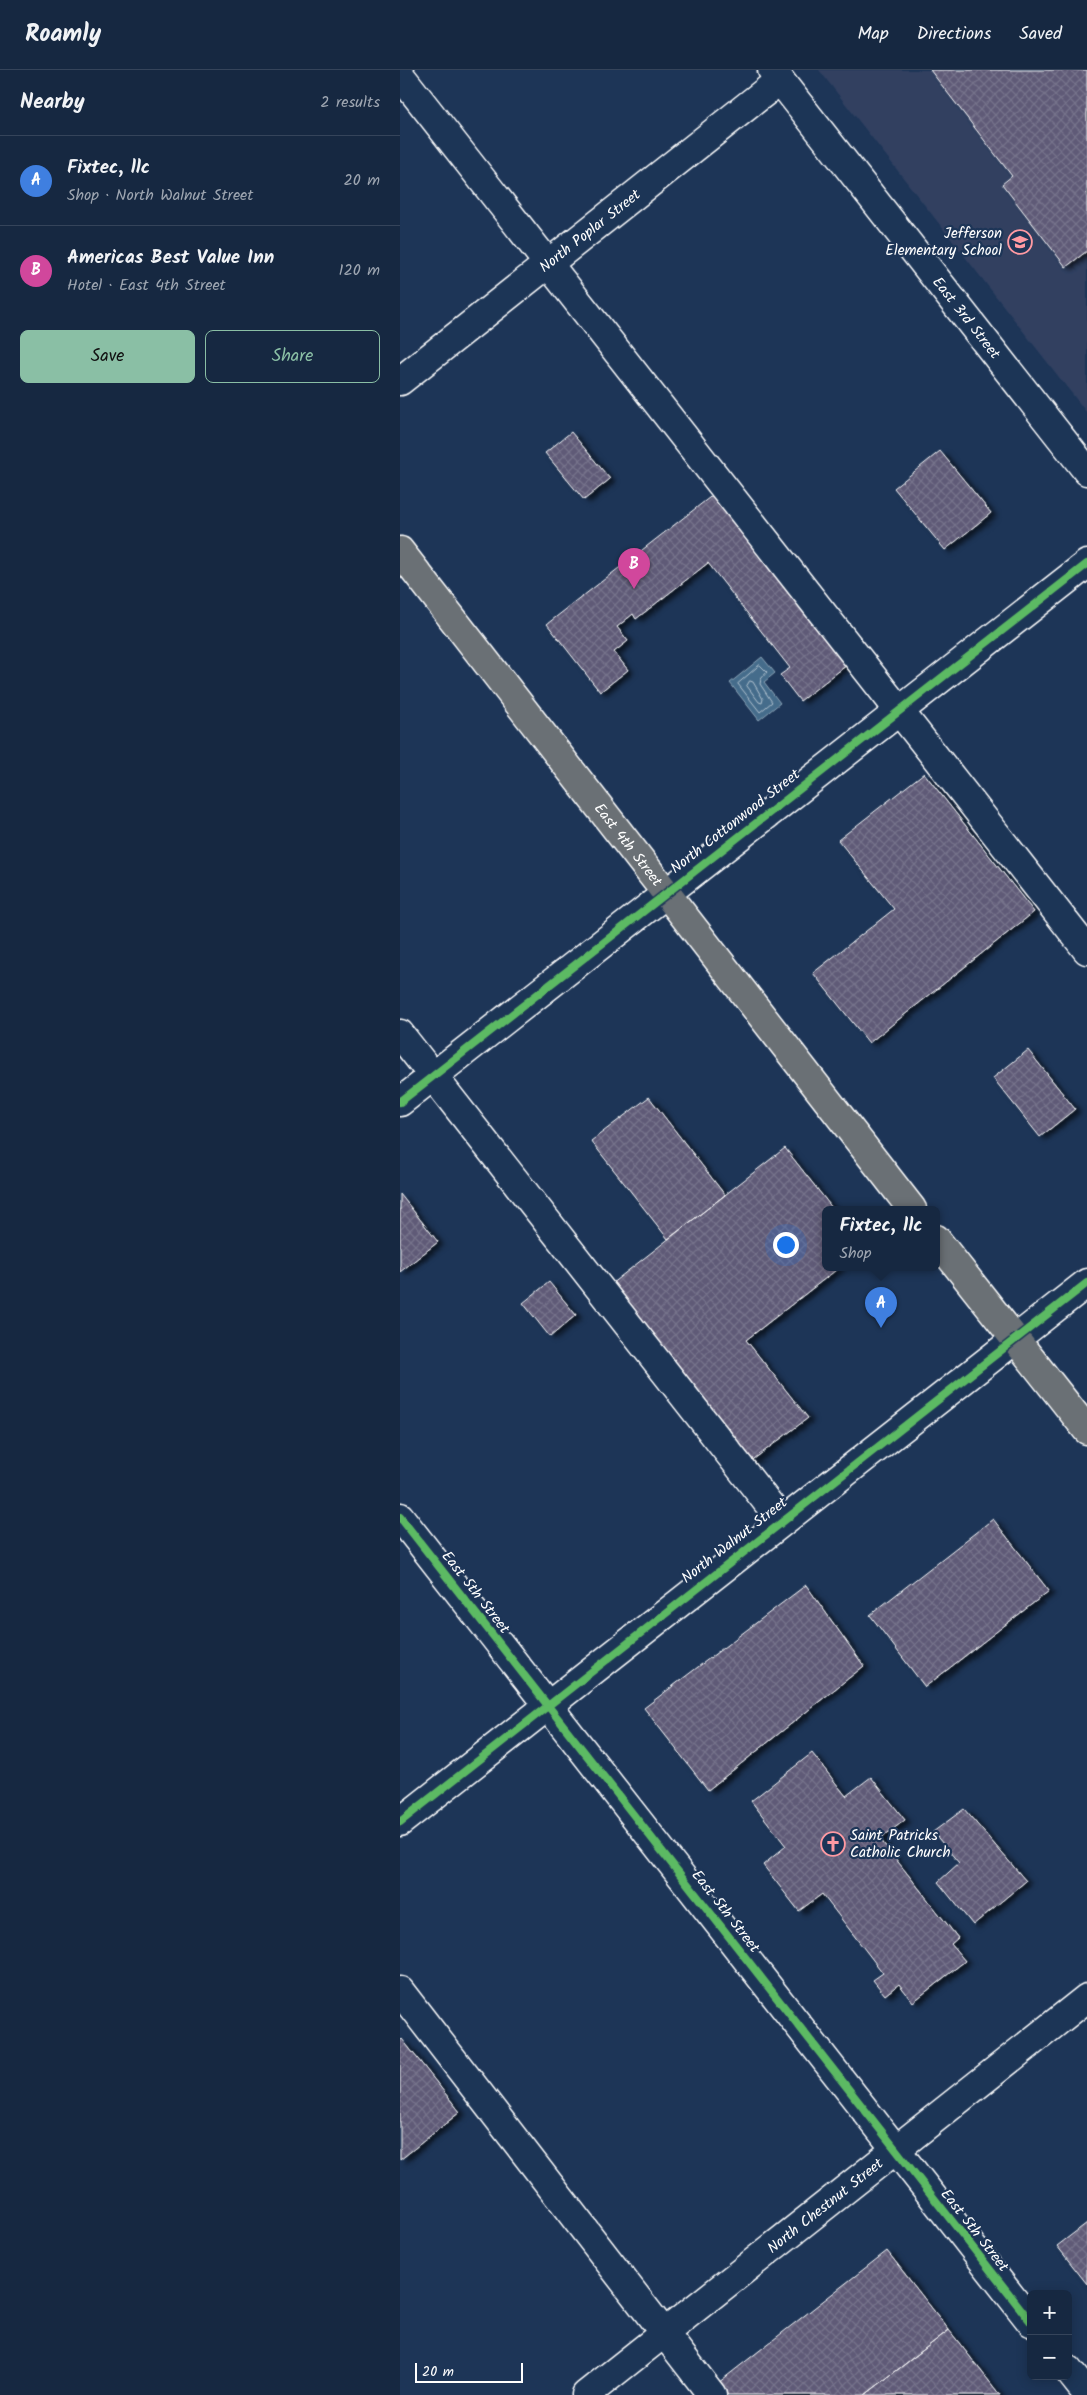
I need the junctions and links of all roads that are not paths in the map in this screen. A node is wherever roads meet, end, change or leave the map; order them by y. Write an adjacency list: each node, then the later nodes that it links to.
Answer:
1 (400, 75): 3 (street)
2 (776, 75): 3 (street, North Poplar Street); 5 (street, East 3rd Street)
3 (549, 265): 4 (street, North Poplar Street); 8 (street)
4 (400, 381)
5 (1087, 471)
6 (400, 551): 9 (main road, East 4th Street)
7 (1087, 564): 8 (street, North Cottonwood Street)
8 (900, 712): 9 (street, North Cottonwood Street); 10 (street)
9 (665, 893): 12 (street, North Cottonwood Street); 14 (main road, East 4th Street)
10 (1087, 950)
11 (400, 1034): 12 (street)
12 (432, 1076): 13 (street, North Cottonwood Street); 20 (street)
13 (400, 1102)
14 (910, 1206)
15 (940, 1244): 17 (main road)
16 (1087, 1283): 17 (street, North Walnut Street)
17 (1014, 1339): 18 (main road); 20 (street, North Walnut Street)
18 (1087, 1430)
19 (400, 1516): 21 (street, East 5th Street)
20 (782, 1520): 21 (street, North Walnut Street)
21 (547, 1704): 22 (street, North Walnut Street); 25 (street, East 5th Street)
22 (400, 1822)
23 (400, 1991): 27 (street)
24 (1087, 1998): 25 (street, North Chestnut Street)
25 (895, 2151): 26 (street, East 5th Street); 27 (street, North Chestnut Street)
26 (1027, 2317)
27 (665, 2333): 30 (street, North Chestnut Street); 31 (street)
28 (1072, 2375): 29 (street)
29 (1087, 2394)
30 (586, 2395)
31 (712, 2395)

